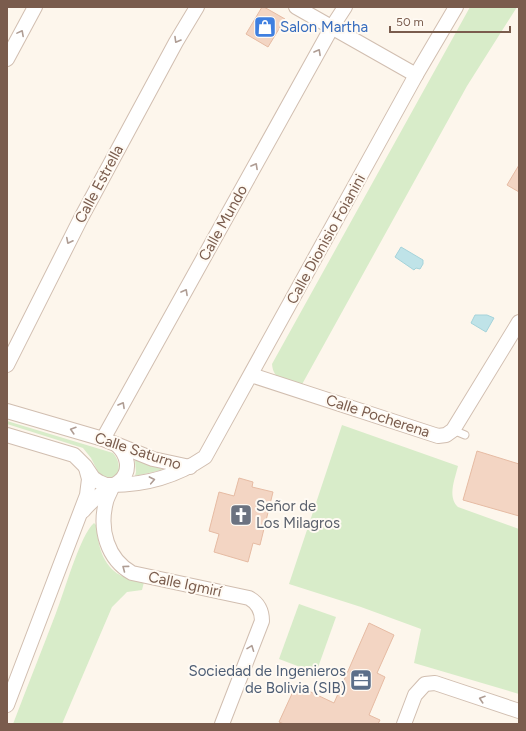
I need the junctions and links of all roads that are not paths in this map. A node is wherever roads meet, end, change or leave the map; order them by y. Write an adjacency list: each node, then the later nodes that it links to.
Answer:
1 (35, 7): 7 (street, one-way to 1)
2 (197, 7): 10 (street, Calle Estrella, one-way to 10)
3 (296, 7): 6 (street)
4 (345, 7): 6 (street, Calle Mundo)
5 (456, 7): 8 (street, Calle Dionisio Foianini)
6 (332, 28): 8 (street); 14 (street, Calle Mundo, one-way to 6)
7 (7, 59)
8 (416, 75): 11 (street, Calle Dionisio Foianini)
9 (519, 322): 11 (street, Calle Pocherena)
10 (7, 365)
11 (251, 375): 17 (street, Calle Dionisio Foianini)
12 (7, 411): 14 (street, Calle Saturno, one-way to 12)
13 (7, 435): 16 (street, Calle Saturno)
14 (103, 439): 15 (street, Calle Saturno)
15 (117, 445): 17 (street, Calle Saturno); 18 (street, Calle Igmirí)
16 (85, 466): 18 (street, Calle Saturno); 20 (street)
17 (190, 467): 18 (street, Calle Saturno, one-way to 17)
18 (113, 485): 19 (street, Calle Igmirí); 20 (street)
19 (103, 517): 20 (street); 23 (street, Calle Igmirí, one-way to 19)
20 (78, 520): 21 (street)
21 (7, 705)
22 (519, 711): 24 (street, one-way to 24)
23 (222, 724)
24 (404, 724)

